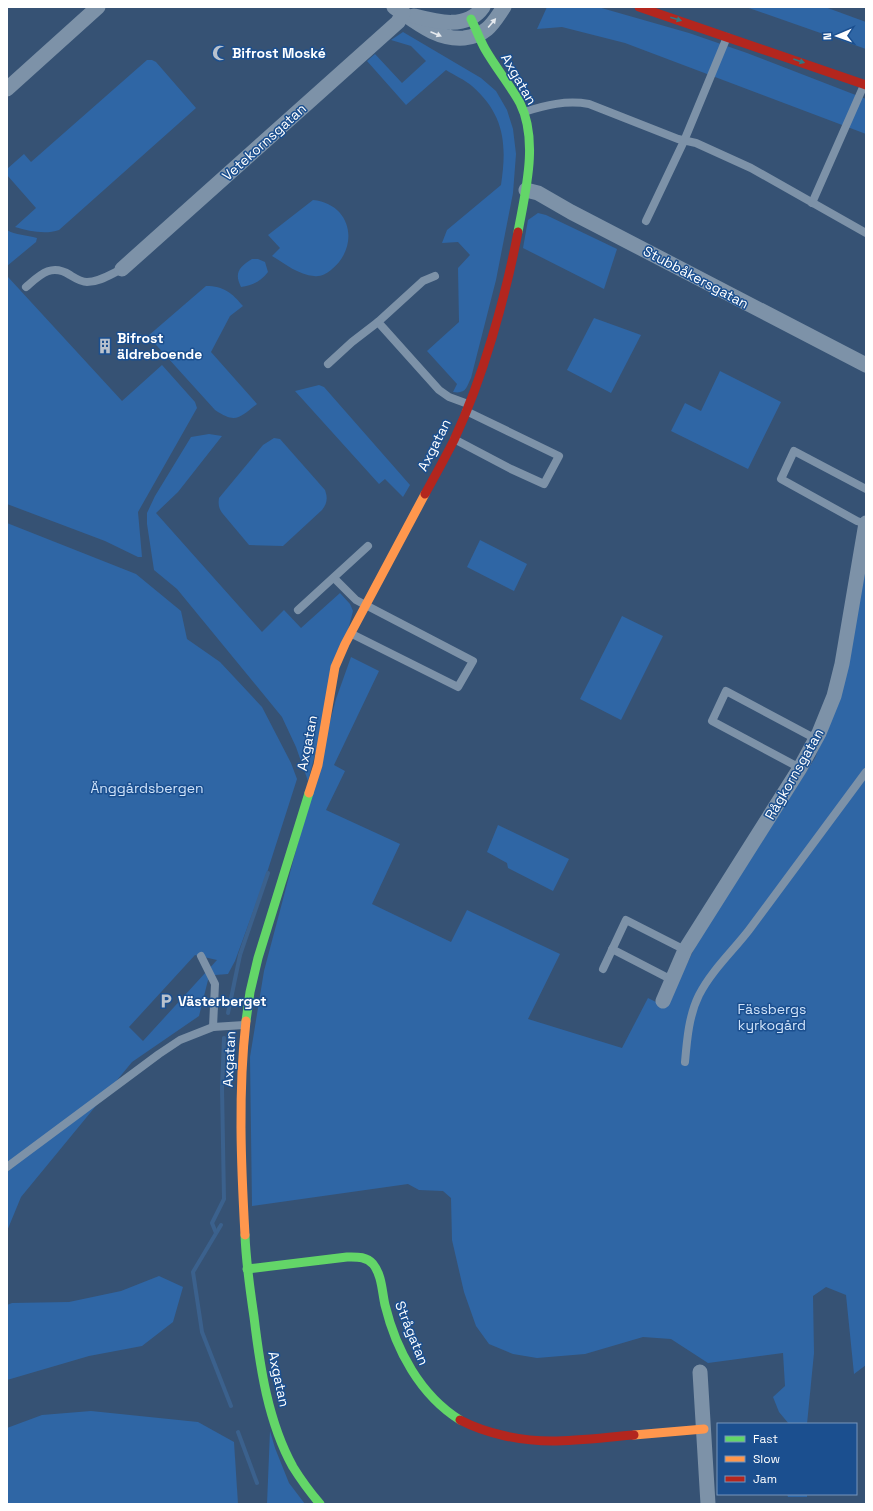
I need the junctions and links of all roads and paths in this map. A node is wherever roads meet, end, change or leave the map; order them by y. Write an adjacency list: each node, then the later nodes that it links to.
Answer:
1 (98, 7): 10 (street)
2 (483, 7): 6 (street)
3 (504, 7): 7 (street, one-way to 3)
4 (639, 7): 8 (street, one-way to 8)
5 (399, 10): 6 (street); 7 (street, one-way to 7); 17 (street, Vetekornsgatan)
6 (471, 19): 7 (street, Axgatan)
7 (478, 35): 11 (street, Axgatan)
8 (728, 37): 9 (street, one-way to 9); 12 (lane)
9 (865, 85): 14 (lane)
10 (7, 89)
11 (523, 113): 12 (lane); 13 (street, Axgatan)
12 (684, 141): 14 (lane); 15 (lane)
13 (526, 190): 22 (street, Stubbåkersgatan); 23 (street, Axgatan)
14 (812, 203): 16 (lane)
15 (646, 221)
16 (866, 233)
17 (122, 269): 19 (lane)
18 (435, 276): 20 (lane)
19 (26, 287)
20 (378, 322): 21 (lane); 23 (lane)
21 (328, 364)
22 (866, 365)
23 (467, 408): 24 (street, Axgatan); 24 (lane)
24 (454, 439): 29 (street, Axgatan)
25 (866, 489): 26 (lane)
26 (866, 524): 32 (street, Rågkornsgatan)
27 (368, 546): 28 (lane)
28 (334, 578): 29 (lane); 30 (lane)
29 (367, 605): 31 (street, Axgatan); 31 (lane)
30 (298, 610)
31 (351, 633): 41 (street, Axgatan)
32 (816, 739): 33 (street, Rågkornsgatan); 33 (lane)
33 (800, 768): 36 (street, Rågkornsgatan)
34 (866, 772): 43 (lane)
35 (612, 949): 36 (lane); 38 (lane); 39 (lane)
36 (684, 950): 39 (street, Rågkornsgatan)
37 (201, 956): 42 (lane)
38 (603, 969)
39 (672, 980): 40 (street, Rågkornsgatan)
40 (662, 1001)
41 (245, 1025): 42 (lane); 45 (street, Axgatan)
42 (213, 1027): 44 (lane)
43 (685, 1062)
44 (7, 1167)
45 (247, 1269): 47 (street, Strågatan); 48 (street, Axgatan)
46 (700, 1372): 47 (street)
47 (704, 1429): 49 (street)
48 (320, 1504)
49 (708, 1504)

